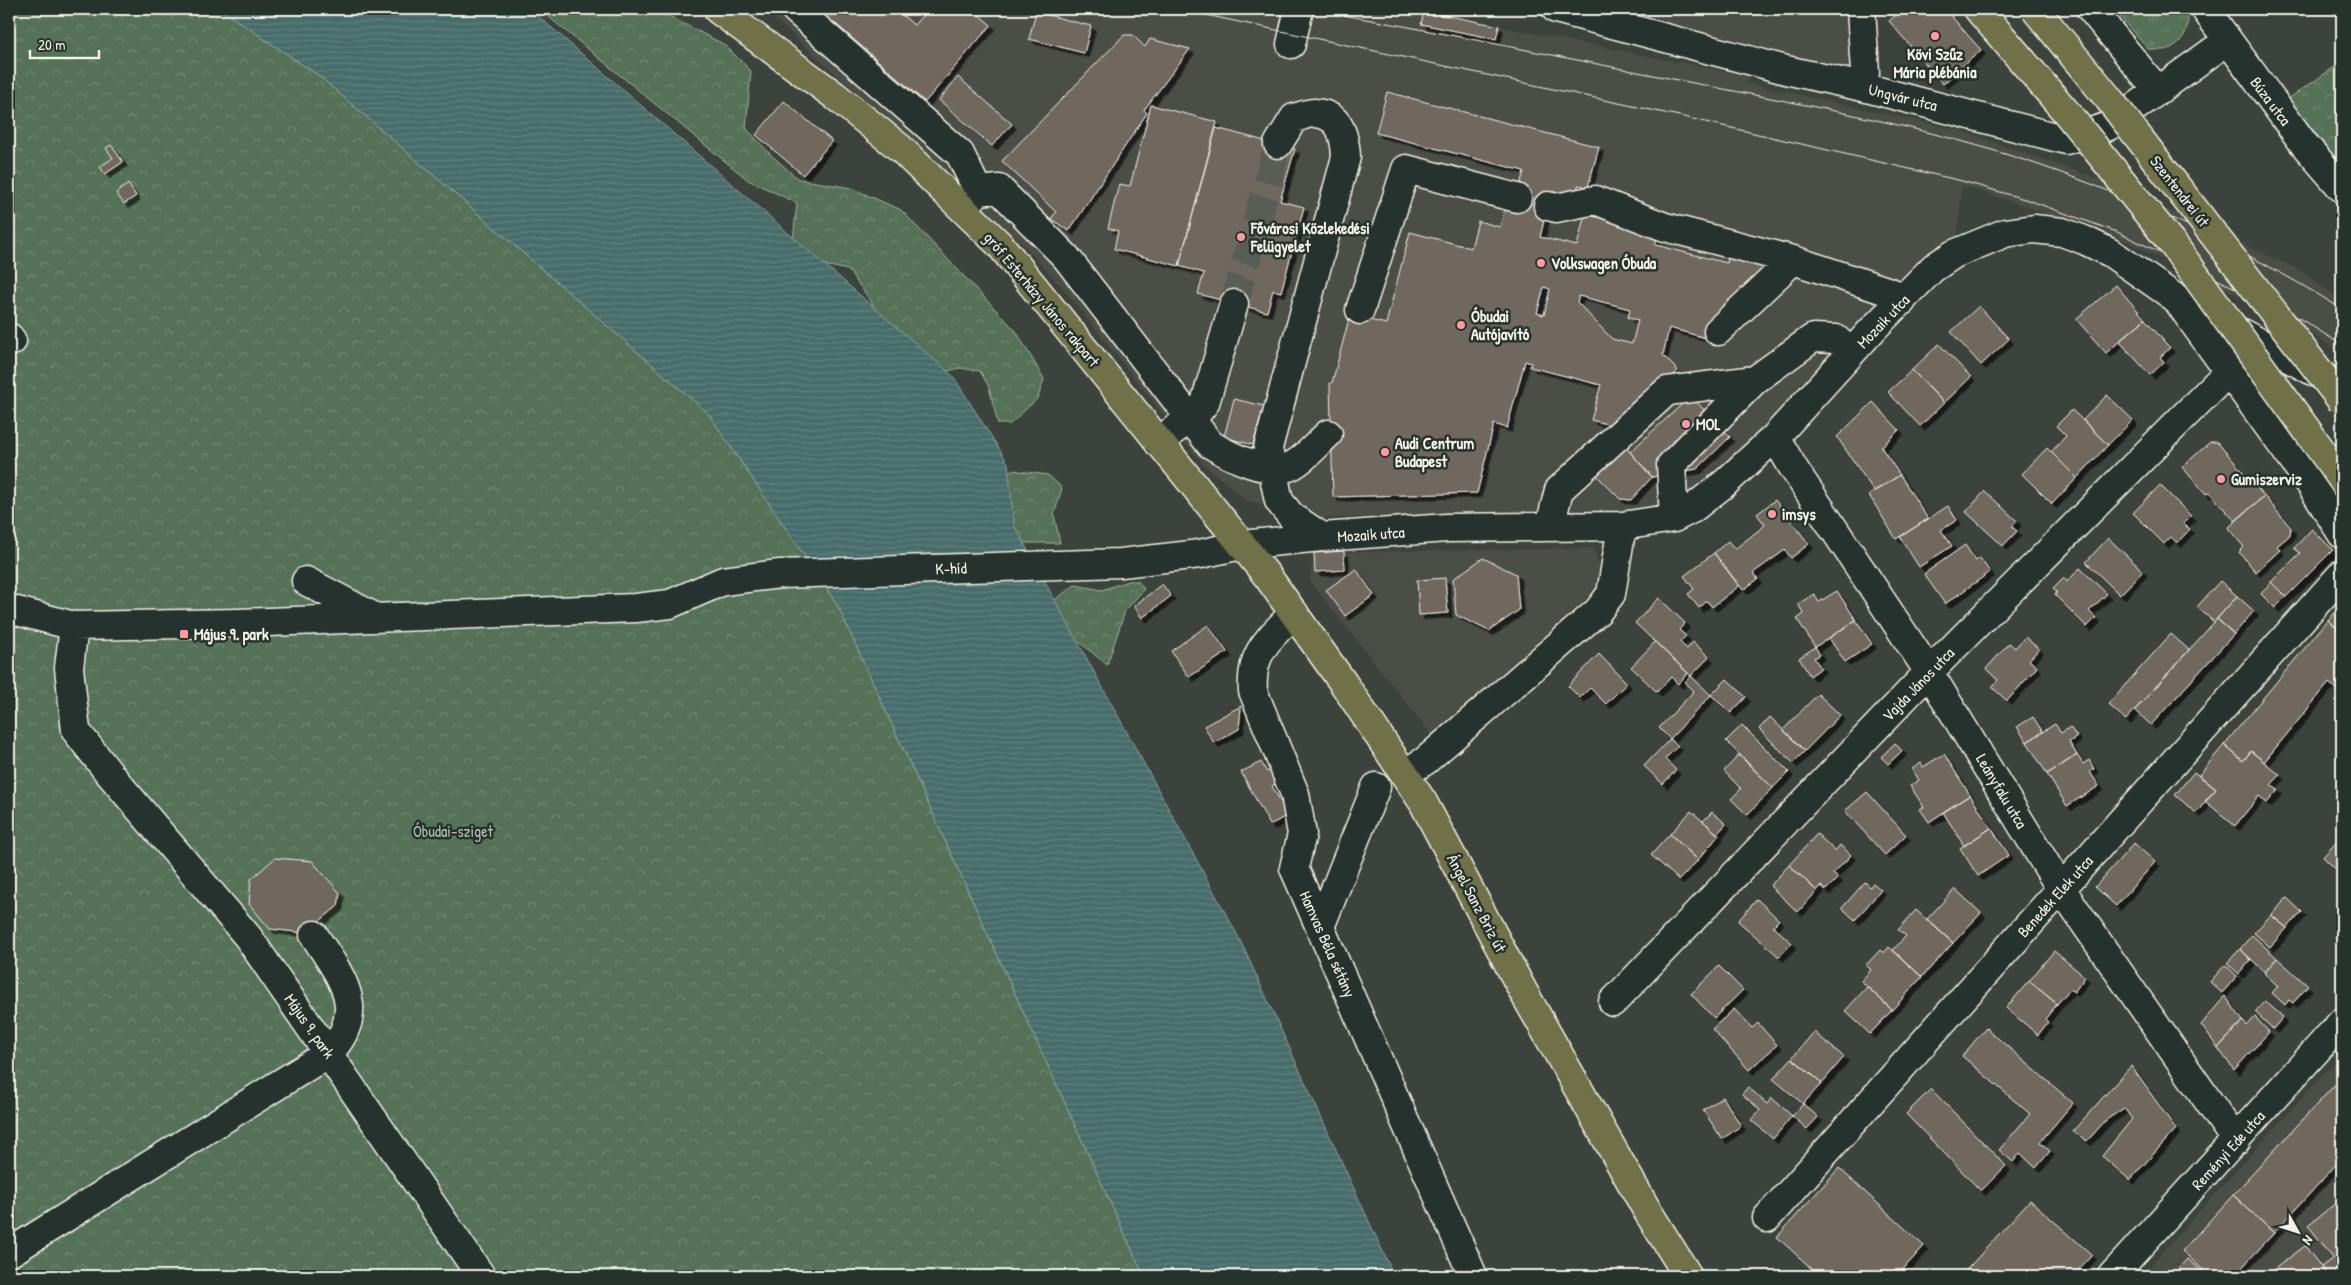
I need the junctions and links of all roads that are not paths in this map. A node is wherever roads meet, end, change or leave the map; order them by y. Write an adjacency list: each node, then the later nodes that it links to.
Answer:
1 (795, 9): 17 (street)
2 (1299, 9): 11 (street)
3 (1556, 9): 12 (street, Ungvár utca)
4 (1861, 9): 12 (street)
5 (1978, 9): 37 (main road, bridge)
6 (2035, 9): 30 (main road, Szentendrei út, bridge)
7 (2091, 9): 13 (street)
8 (2205, 9): 10 (street, Búza utca)
9 (725, 11): 17 (main road, gróf Esterházy János rakpart)
10 (2227, 41): 13 (street, Ungvár utca); 15 (street, Búza utca)
11 (1291, 44)
12 (1863, 86): 13 (street, Ungvár utca)
13 (2158, 91)
14 (1278, 144): 36 (street)
15 (2342, 188)
16 (1516, 198): 23 (street)
17 (971, 199): 31 (street); 34 (main road, gróf Esterházy János rakpart)
18 (1548, 206): 19 (street)
19 (1793, 260): 21 (street); 24 (street)
20 (2174, 297): 21 (street, Mozaik utca); 26 (street); 27 (street)
21 (1902, 301): 25 (street, Mozaik utca)
22 (1234, 304): 31 (street)
23 (1360, 310)
24 (1718, 331)
25 (1851, 353): 28 (street); 35 (street, Mozaik utca)
26 (2228, 372): 33 (street); 51 (street, Vajda János utca)
27 (2317, 373): 29 (street); 33 (street)
28 (1755, 380): 38 (street); 39 (street)
29 (2342, 386)
30 (2342, 402)
31 (1190, 418): 34 (street); 36 (street)
32 (1328, 434): 36 (street)
33 (2275, 436): 41 (street)
34 (1158, 442): 43 (main road, gróf Esterházy János rakpart)
35 (1780, 446): 38 (street, Mozaik utca); 51 (street, Leányfalu utca)
36 (1271, 469): 42 (street)
37 (2342, 479)
38 (1674, 518): 40 (street, Mozaik utca)
39 (1550, 526): 40 (street, Mozaik utca); 42 (street, Mozaik utca)
40 (1622, 526): 52 (street)
41 (2342, 534)
42 (1322, 537): 43 (street, Mozaik utca)
43 (1241, 545): 44 (street, Mozaik utca); 48 (main road, Ángel Sanz Briz út)
44 (1121, 563): 49 (street, K-híd)
45 (2342, 574): 54 (street, Benedek Elek utca)
46 (306, 581): 49 (street)
47 (9, 608): 50 (street, K-híd)
48 (1294, 613): 52 (main road, Ángel Sanz Briz út); 55 (street, Hamvas Béla sétány)
49 (378, 618): 50 (street, K-híd)
50 (74, 626): 59 (street, Május 9. park)
51 (1929, 672): 54 (street, Leányfalu utca); 57 (street, Vajda János utca)
52 (1405, 773): 65 (main road, Ángel Sanz Briz út)
53 (1376, 786): 55 (street)
54 (2061, 889): 60 (street, Leányfalu utca); 61 (street, Benedek Elek utca)
55 (1320, 927): 64 (street, Hamvas Béla sétány)
56 (314, 936): 59 (street)
57 (1613, 1002)
58 (2342, 1022): 60 (street, Reményi Ede utca)
59 (329, 1053): 62 (street); 63 (street, Május 9. park)
60 (2236, 1141): 66 (street, Reményi Ede utca)
61 (1767, 1218)
62 (9, 1253)
63 (481, 1276)
64 (1473, 1276)
65 (1688, 1276)
66 (2112, 1276)

